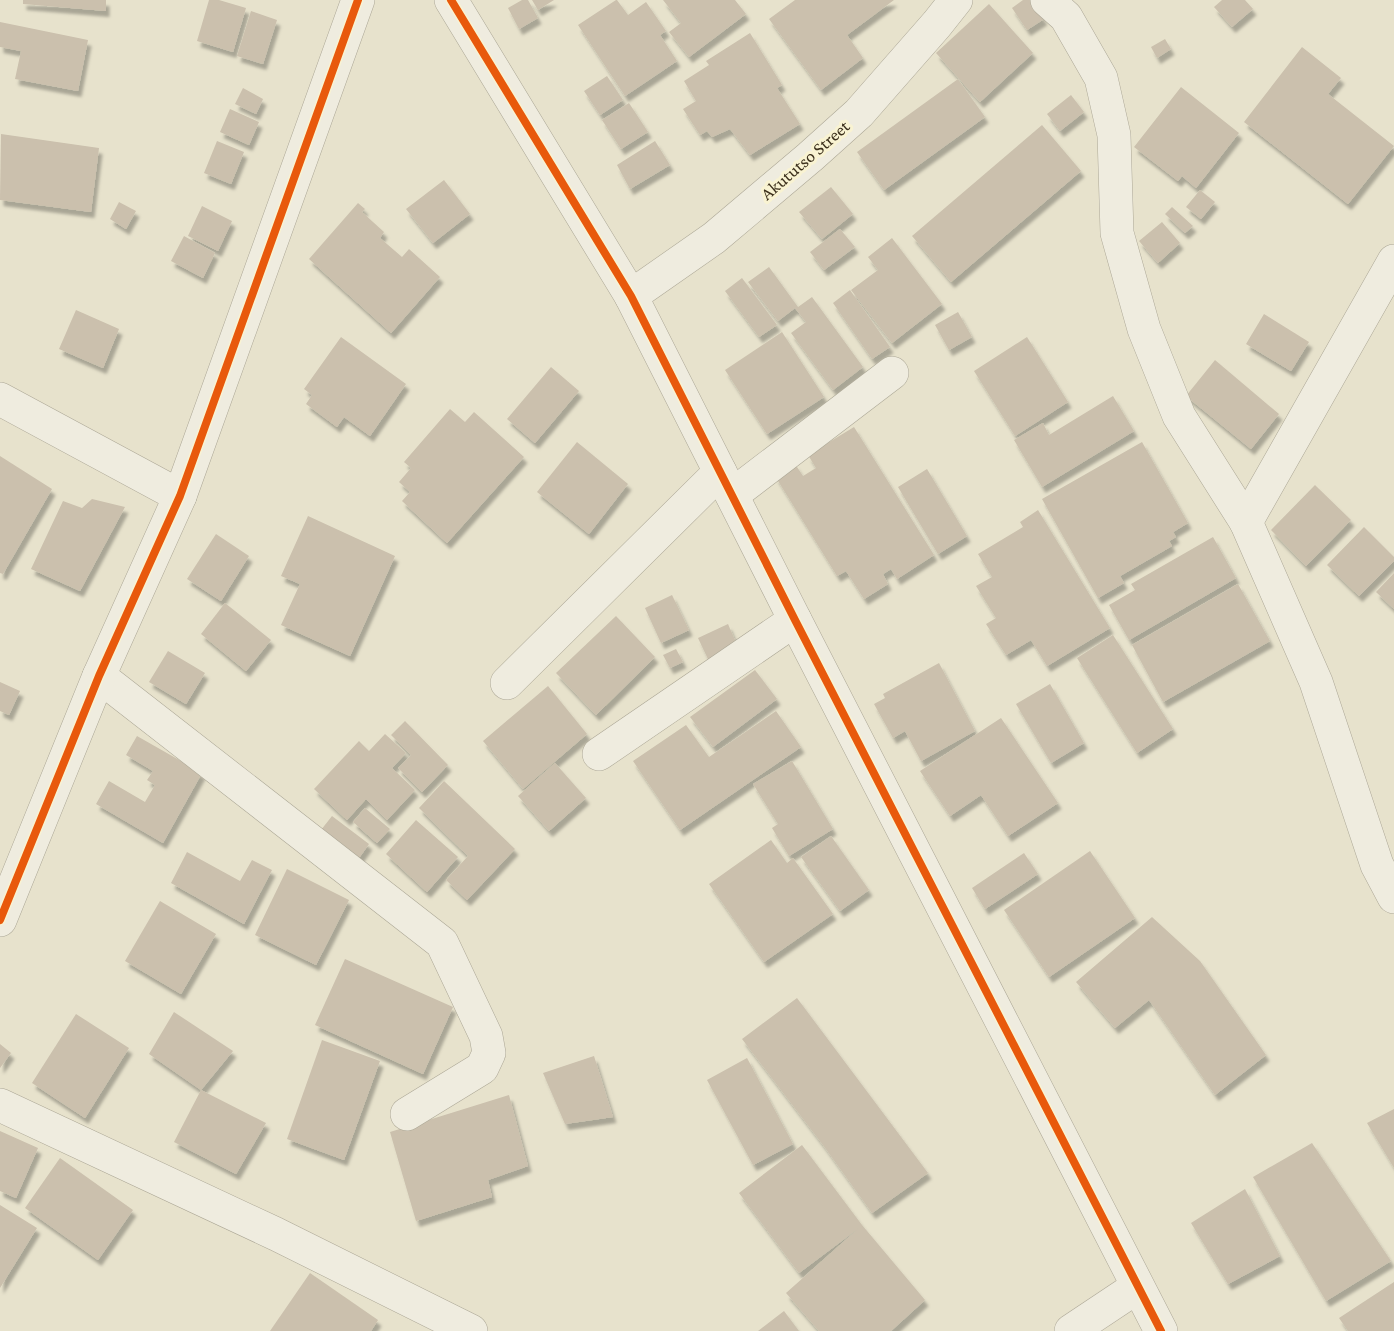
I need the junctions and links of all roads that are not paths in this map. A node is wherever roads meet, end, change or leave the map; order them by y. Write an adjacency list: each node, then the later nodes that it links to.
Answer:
1 (358, 0): 10 (street)
2 (451, 0): 6 (street)
3 (957, 0): 6 (street, Akututso Street)
4 (1047, 0): 11 (street)
5 (1394, 261): 11 (street)
6 (631, 296): 9 (street)
7 (892, 373): 9 (street)
8 (0, 399): 10 (street)
9 (726, 483): 12 (street); 14 (street)
10 (180, 496): 13 (street)
11 (1246, 522): 16 (street)
12 (795, 620): 15 (street); 20 (street)
13 (99, 676): 17 (street); 19 (street)
14 (507, 683)
15 (599, 754)
16 (1394, 897)
17 (0, 920)
18 (0, 1106): 21 (street)
19 (407, 1114)
20 (1137, 1287): 22 (street); 23 (street)
21 (471, 1331)
22 (1071, 1331)
23 (1161, 1331)

